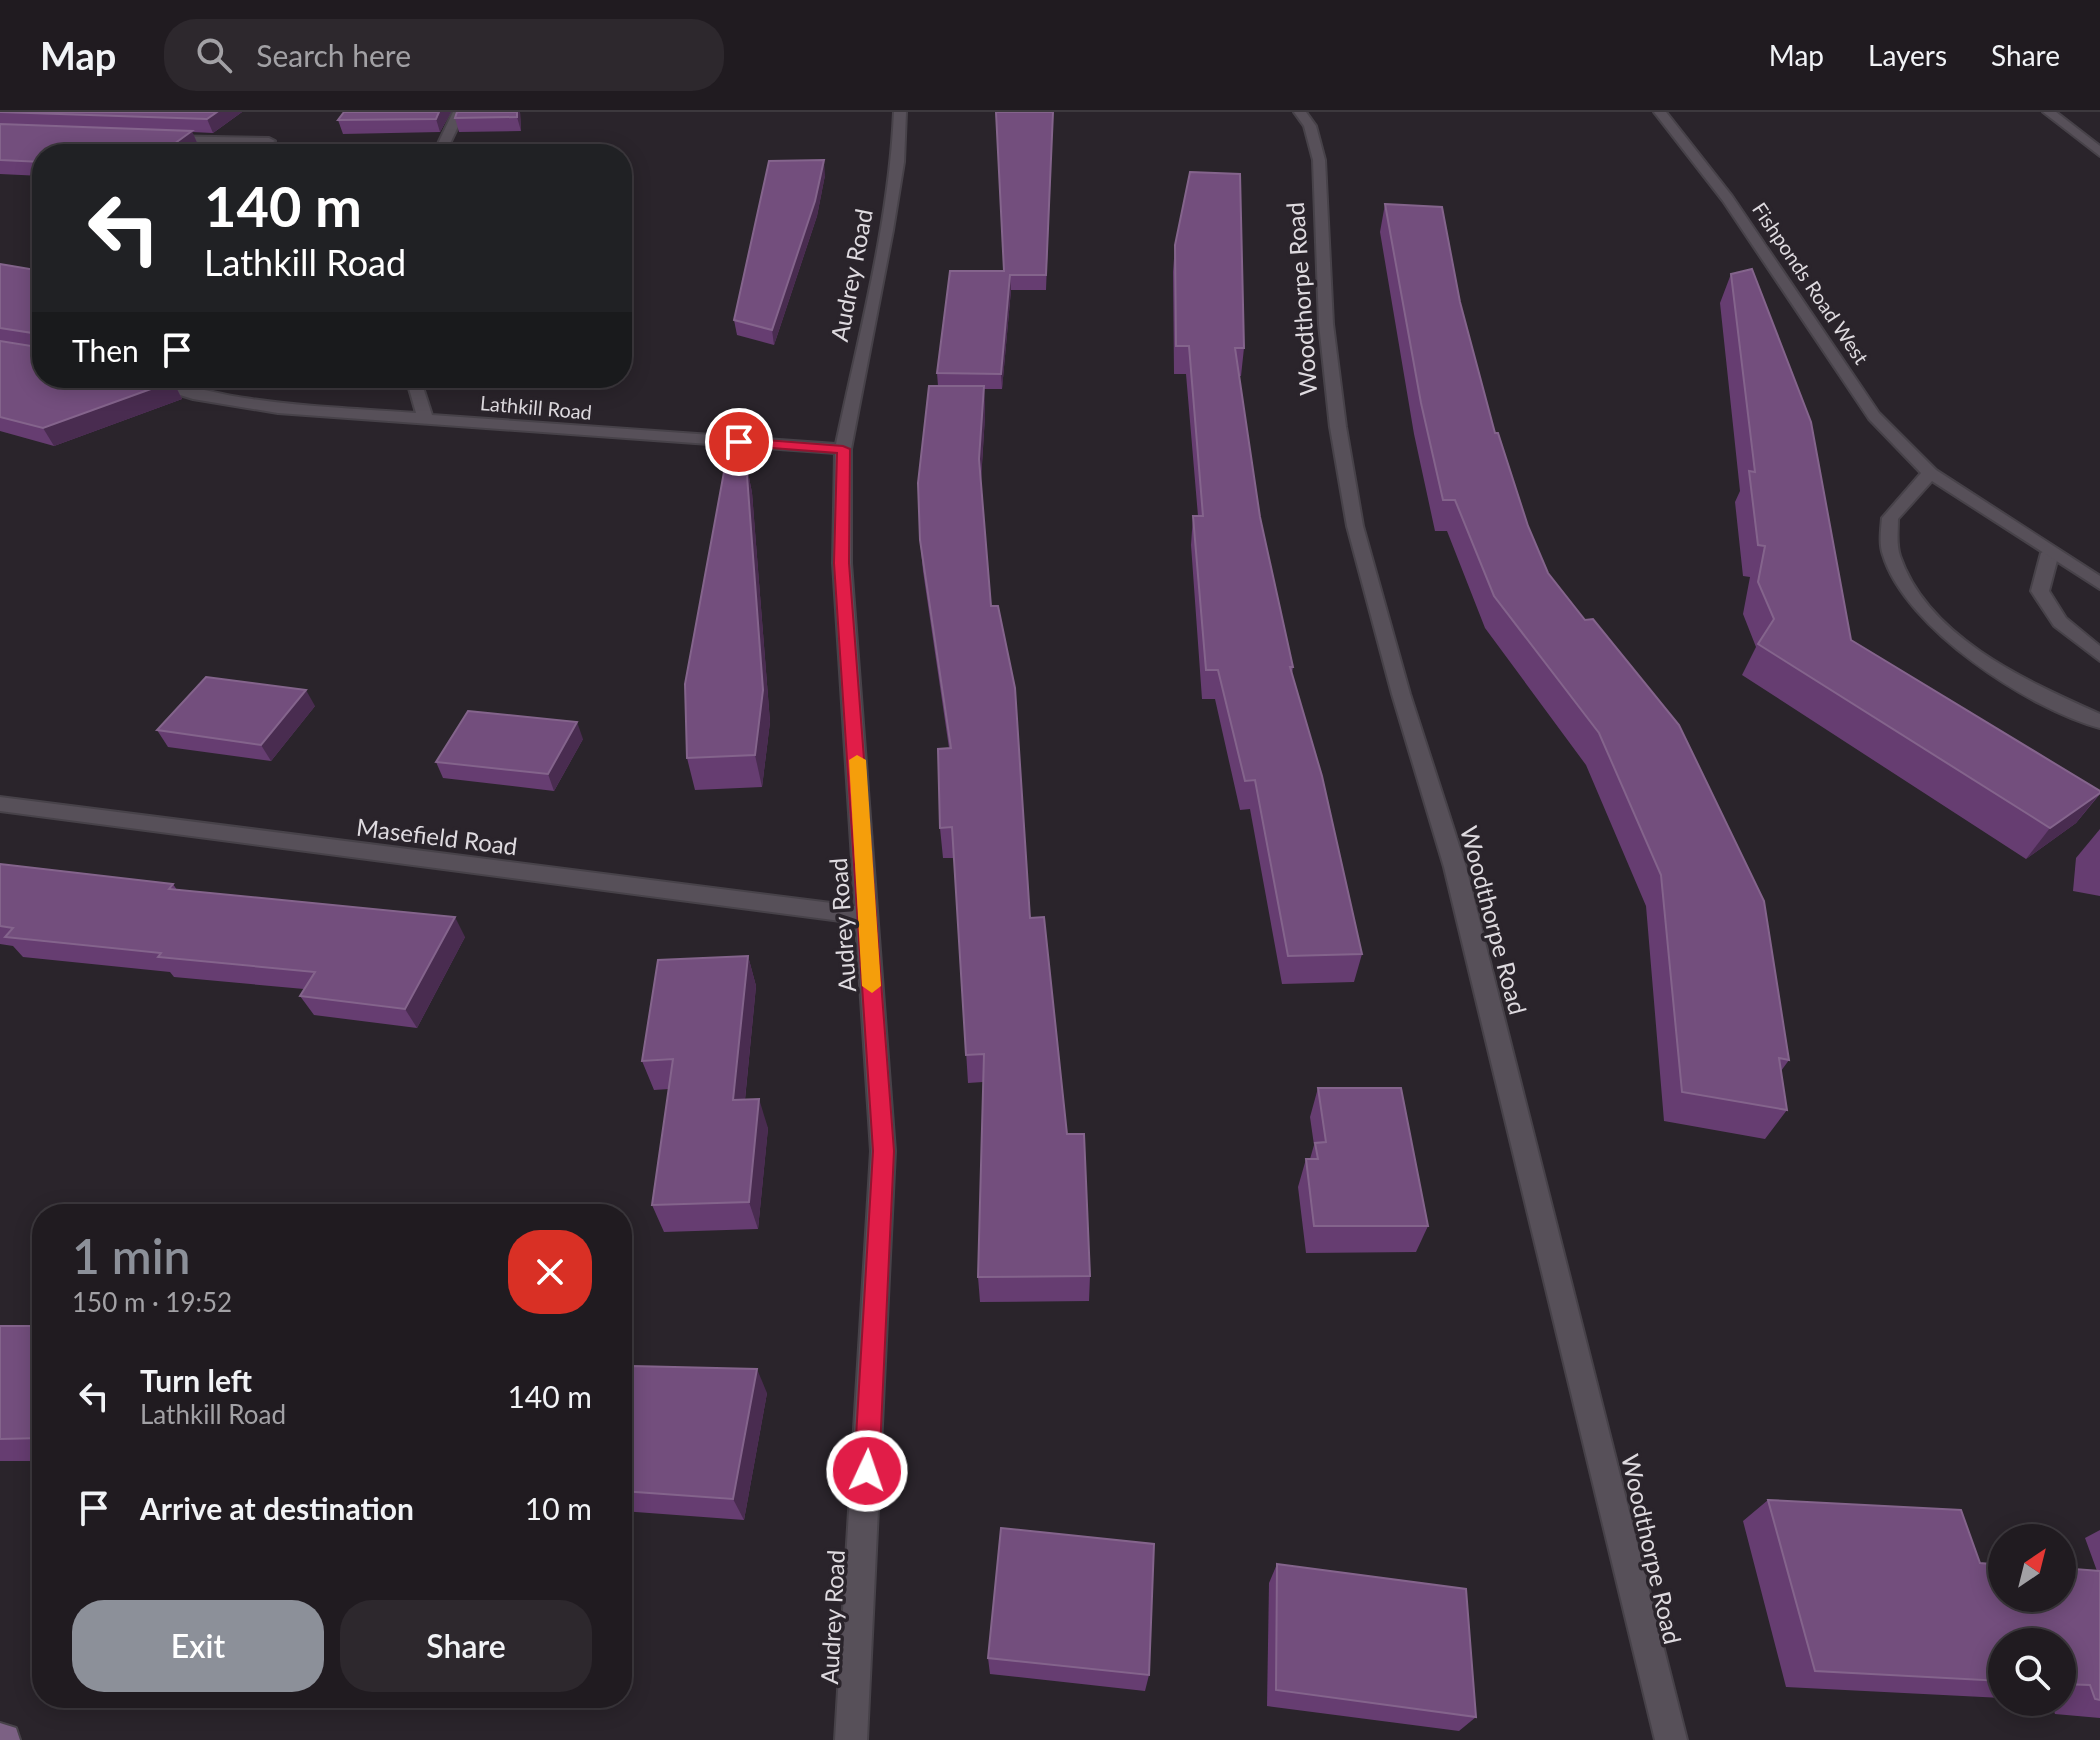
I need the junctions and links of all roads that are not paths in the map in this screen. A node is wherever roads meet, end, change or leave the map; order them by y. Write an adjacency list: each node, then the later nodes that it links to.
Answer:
1 (459, 112): 8 (street)
2 (900, 112): 13 (street, Audrey Road)
3 (1300, 112): 22 (street, Woodthorpe Road)
4 (1660, 112): 14 (street, Fishponds Road West)
5 (2049, 112): 9 (street)
6 (153, 138): 7 (street)
7 (269, 141)
8 (444, 144)
9 (2100, 152)
10 (168, 388): 12 (street, Lathkill Road)
11 (416, 388): 12 (street)
12 (425, 417): 13 (street, Lathkill Road)
13 (843, 449): 20 (street, Audrey Road)
14 (1930, 473): 15 (street, Fishponds Road West); 18 (street)
15 (2050, 553): 16 (street, Fishponds Road West); 17 (street)
16 (2100, 584)
17 (2100, 655)
18 (2100, 722)
19 (0, 804): 20 (street, Masefield Road)
20 (867, 916): 21 (street, Audrey Road)
21 (851, 1740)
22 (1671, 1740)

